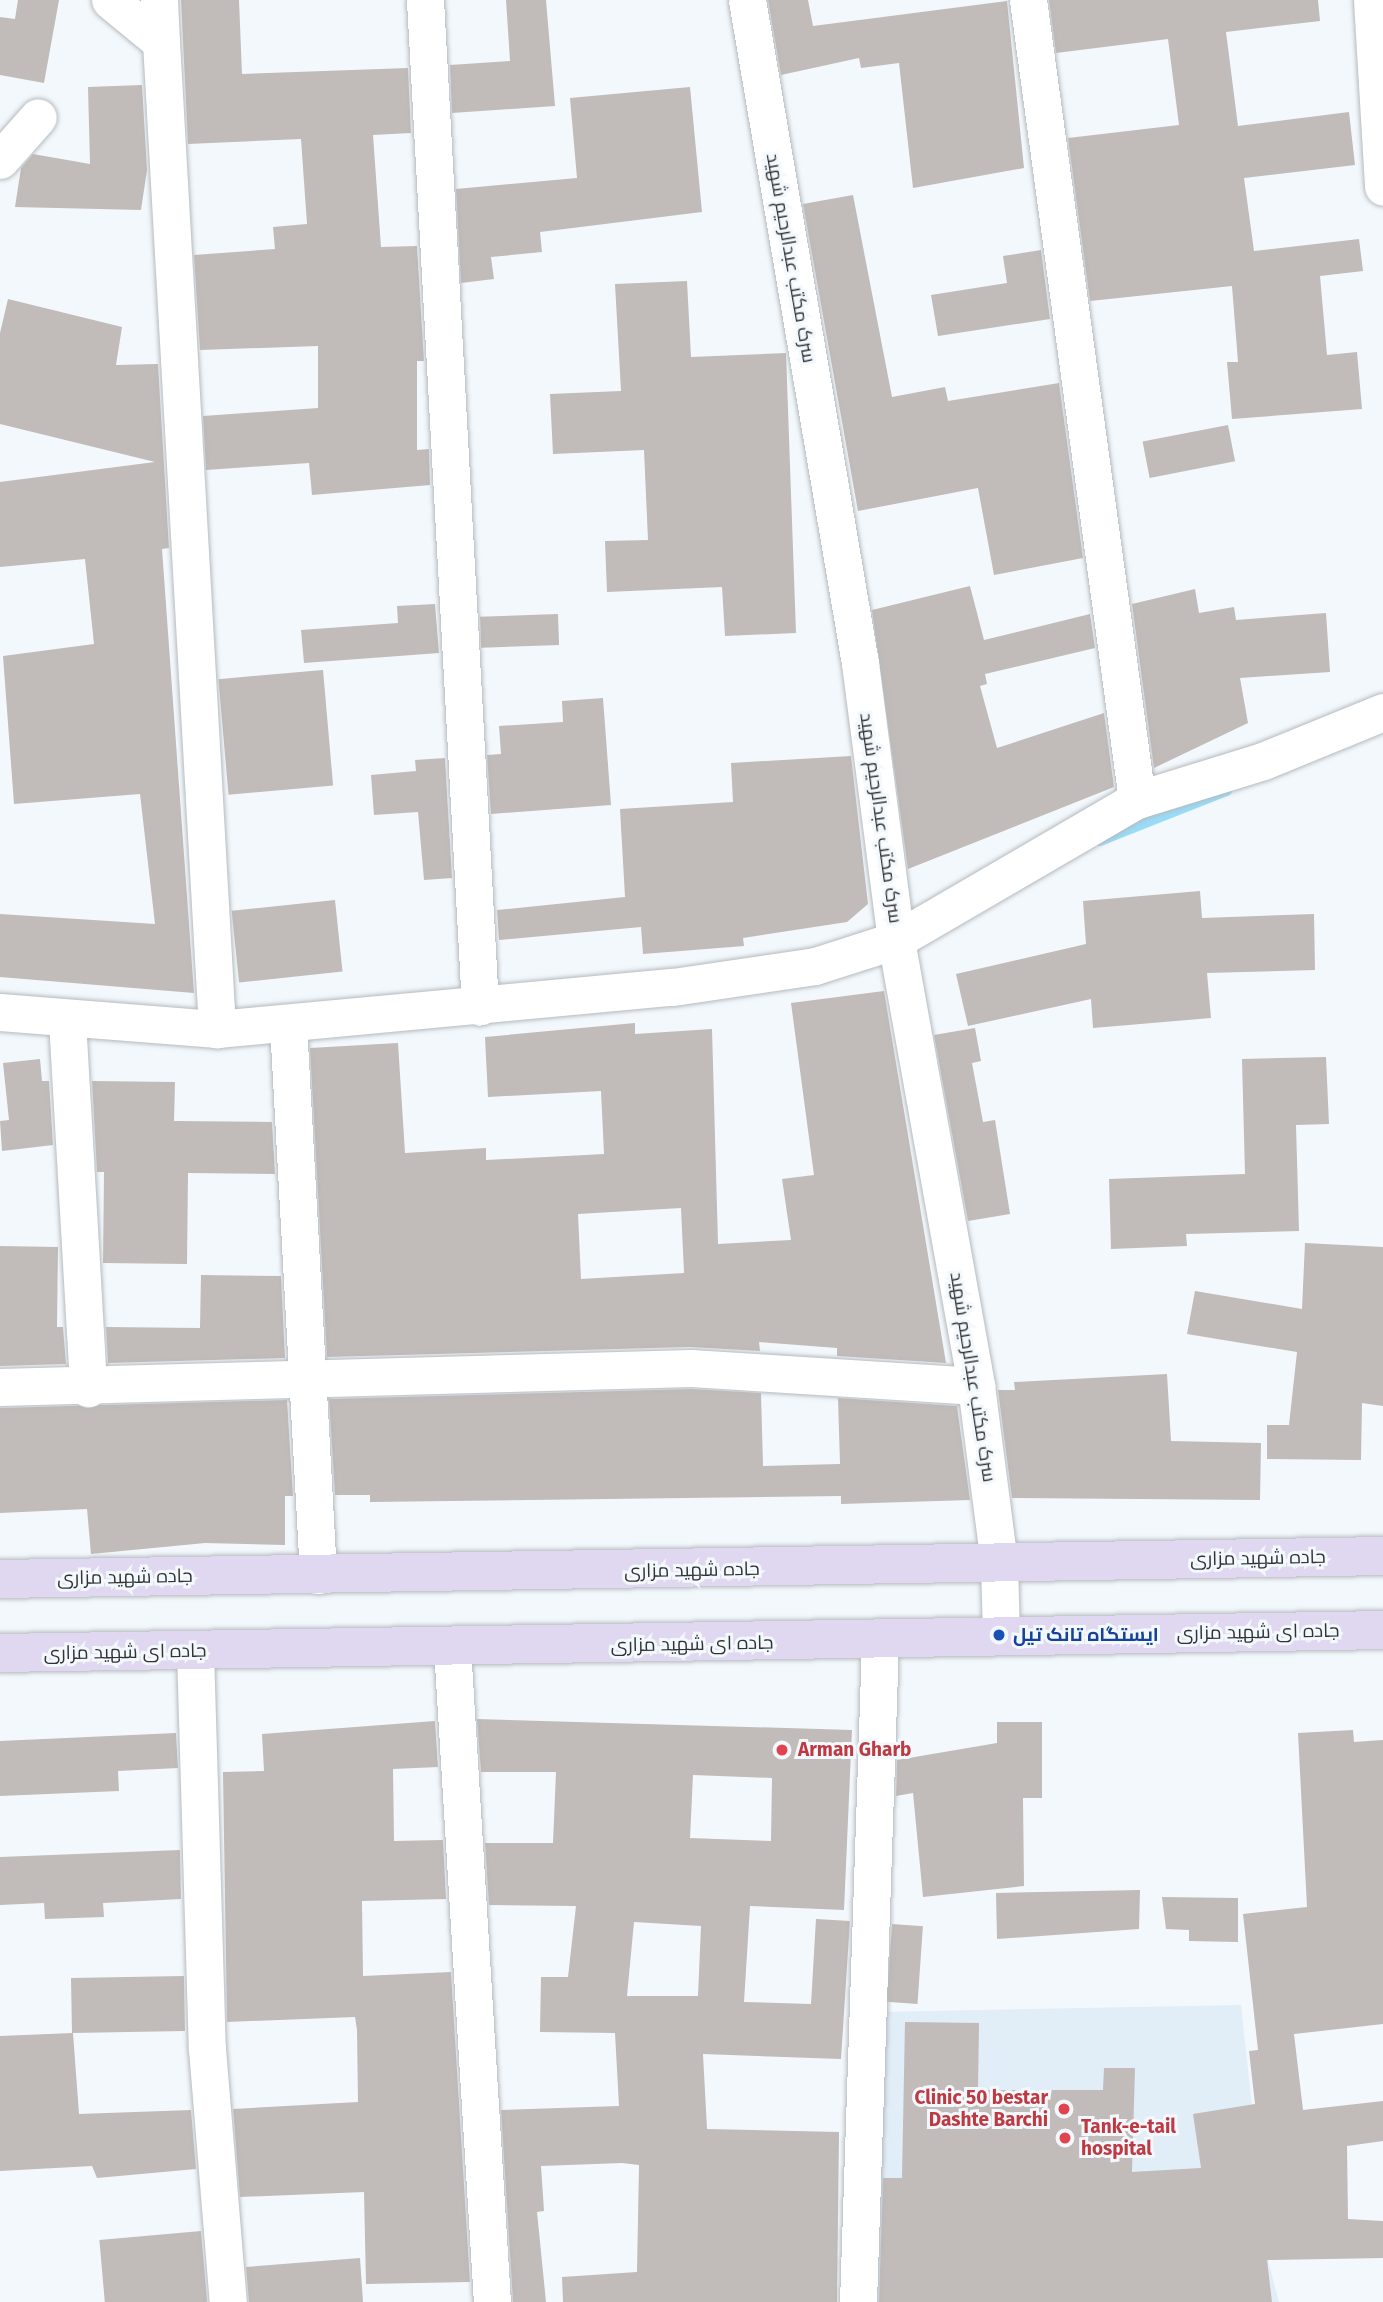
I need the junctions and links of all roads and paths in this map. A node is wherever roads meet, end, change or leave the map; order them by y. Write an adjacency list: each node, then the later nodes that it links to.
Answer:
1 (110, 0): 7 (street)
2 (159, 0): 7 (street)
3 (425, 0): 14 (street)
4 (747, 0): 13 (street, سرک مکتب عبدالرحیم شهید)
5 (1028, 0): 12 (street)
6 (1372, 0): 10 (street)
7 (161, 42): 18 (street)
8 (38, 117): 9 (street)
9 (0, 160)
10 (1383, 187)
11 (1383, 712): 12 (street)
12 (1137, 800): 13 (street)
13 (896, 940): 14 (street); 20 (street, سرک مکتب عبدالرحیم شهید)
14 (480, 1006): 17 (street)
15 (0, 1012): 16 (street)
16 (67, 1020): 18 (street); 22 (street)
17 (288, 1024): 18 (street); 19 (street)
18 (218, 1029)
19 (308, 1383): 20 (street); 22 (street); 25 (street)
20 (976, 1386): 24 (street, سرک مکتب عبدالرحیم شهید)
21 (0, 1387): 22 (street)
22 (88, 1388)
23 (1383, 1556): 24 (main road, جاده شهید مزاری)
24 (999, 1563): 25 (main road, جاده شهید مزاری); 28 (street, سرک مکتب عبدالرحیم شهید)
25 (318, 1575): 26 (main road, جاده شهید مزاری)
26 (0, 1579)
27 (1383, 1630): 28 (main road, جاده ای شهید مزاری)
28 (1002, 1636): 29 (main road, جاده ای شهید مزاری)
29 (880, 1641): 30 (main road, جاده ای شهید مزاری); 35 (street)
30 (452, 1647): 31 (main road, جاده ای شهید مزاری); 34 (street)
31 (195, 1651): 32 (main road, جاده ای شهید مزاری); 33 (street)
32 (0, 1653)
33 (228, 2302)
34 (492, 2302)
35 (858, 2302)

